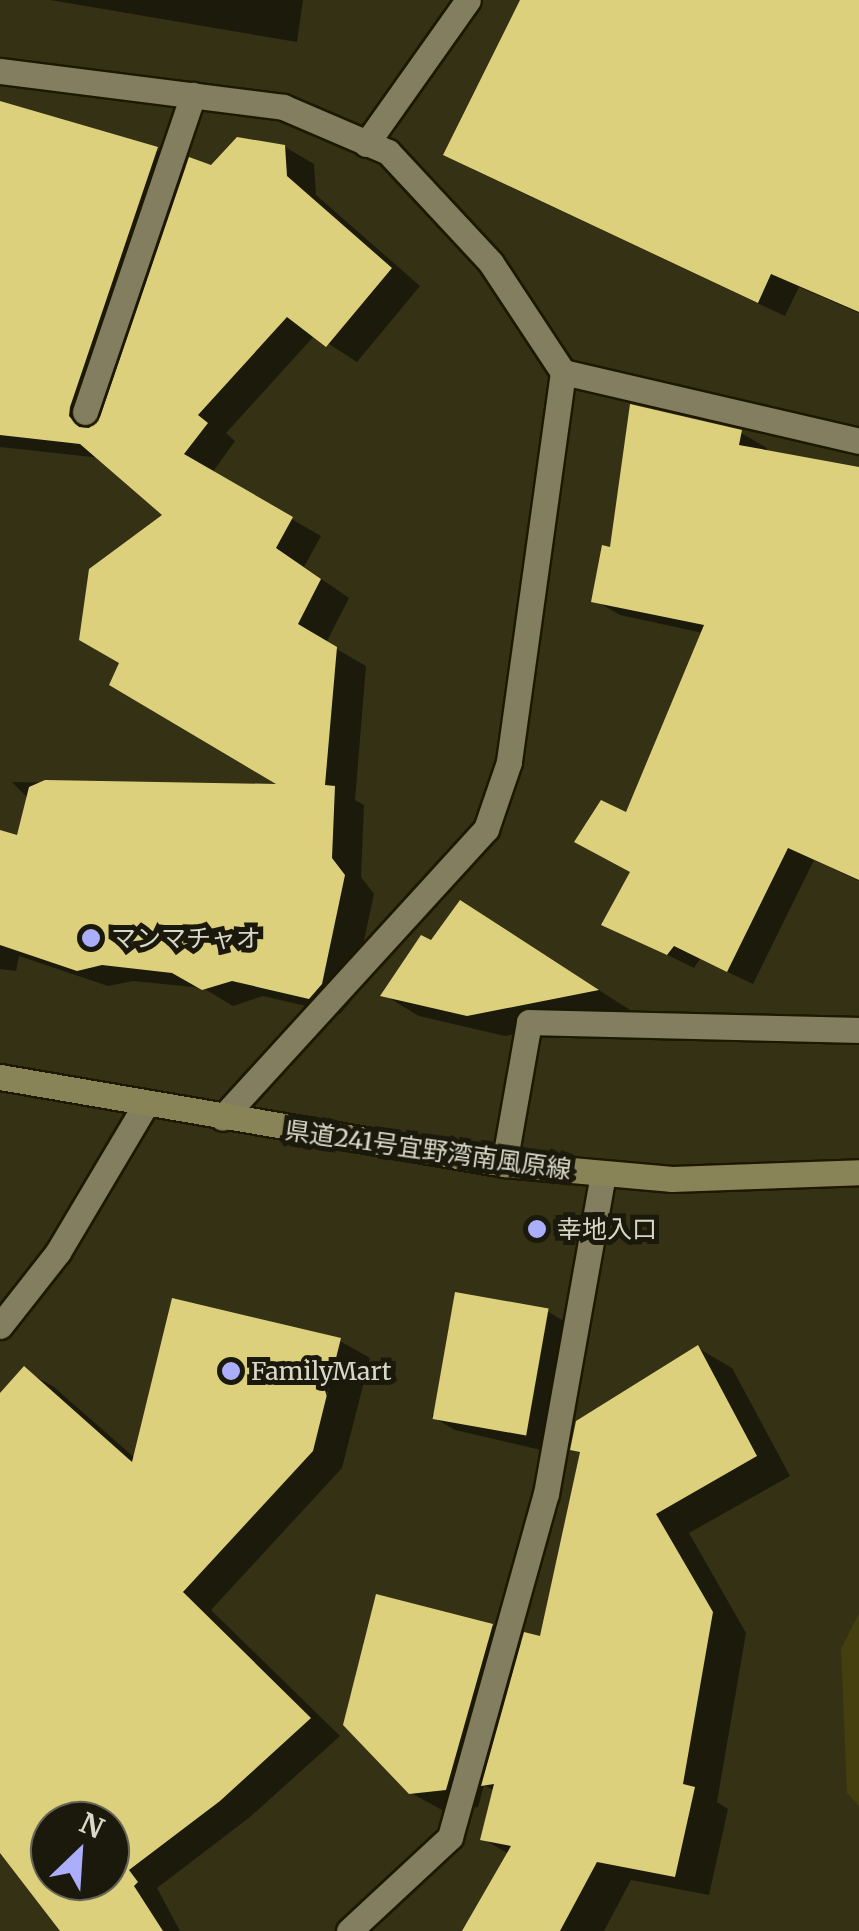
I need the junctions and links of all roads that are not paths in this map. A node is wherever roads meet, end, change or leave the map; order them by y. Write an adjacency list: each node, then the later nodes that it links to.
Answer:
1 (468, 0): 4 (street)
2 (0, 71): 3 (street)
3 (192, 95): 4 (street); 6 (street)
4 (366, 144): 5 (street)
5 (563, 372): 7 (street); 11 (street)
6 (86, 412)
7 (859, 441)
8 (859, 1030): 12 (street)
9 (0, 1078): 10 (main road, 県道241号宜野湾南風原線)
10 (146, 1104): 11 (main road, 県道241号宜野湾南風原線); 15 (street)
11 (222, 1118): 12 (main road, 県道241号宜野湾南風原線)
12 (504, 1164): 14 (main road, 県道241号宜野湾南風原線)
13 (859, 1172): 14 (main road, 県道241号宜野湾南風原線)
14 (603, 1174): 16 (street)
15 (0, 1326)
16 (349, 1931)

